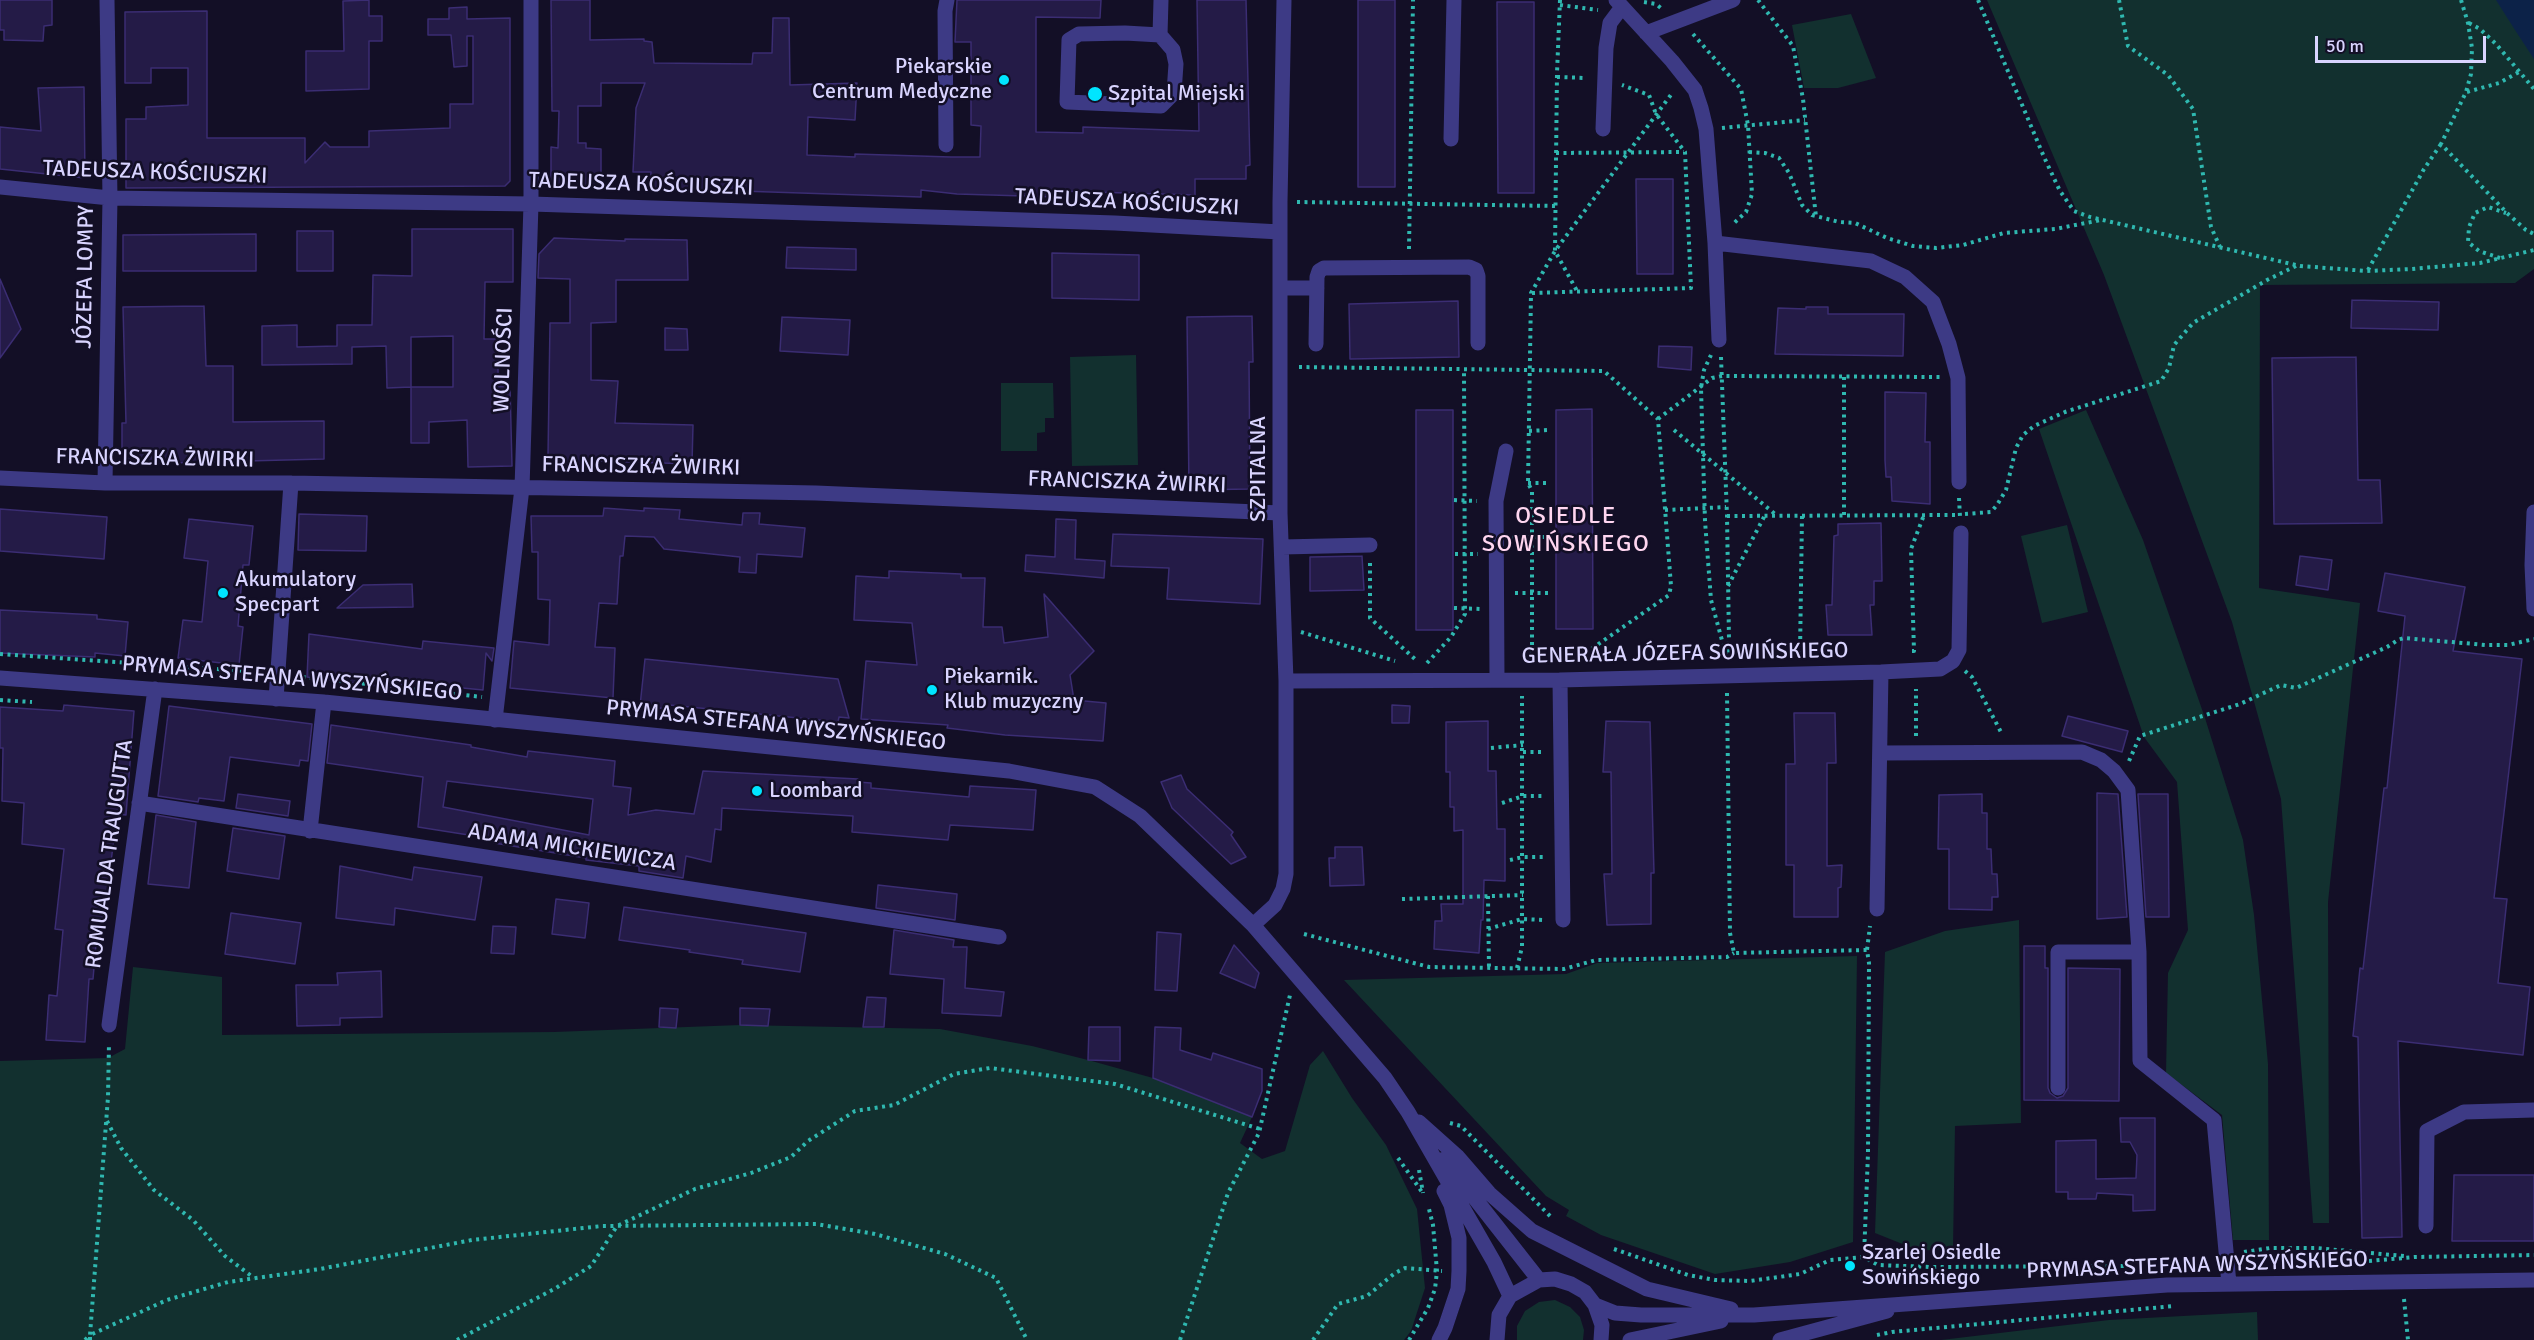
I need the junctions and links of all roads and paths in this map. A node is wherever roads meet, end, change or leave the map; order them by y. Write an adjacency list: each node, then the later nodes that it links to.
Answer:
1 (107, 0): 37 (street, JÓZEFA LOMPY)
2 (531, 0): 39 (street, WOLNOŚCI)
3 (947, 0): 30 (street)
4 (1161, 0): 17 (street)
5 (1284, 0): 45 (street, SZPITALNA)
6 (1413, 0): 40 (path)
7 (1454, 0): 28 (street)
8 (1733, 0): 16 (street)
9 (1758, 0): 25 (path)
10 (1978, 0): 44 (path)
11 (2119, 0): 48 (path)
12 (2462, 0): 15 (path)
13 (1560, 3): 14 (path); 19 (path)
14 (1617, 8): 16 (street); 21 (street)
15 (2468, 23): 18 (path); 23 (path)
16 (1646, 33): 20 (street)
17 (1160, 35): 17 (street)
18 (2519, 72): 22 (path); 23 (path)
19 (1557, 77): 21 (path); 34 (path)
20 (1685, 77): 24 (path); 27 (street)
21 (1604, 79): 24 (path); 26 (street)
22 (2534, 89)
23 (2466, 92): 29 (path)
24 (1656, 114): 32 (path); 35 (path)
25 (1805, 120): 27 (path); 43 (path)
26 (1603, 129)
27 (1706, 129): 31 (street)
28 (1451, 139)
29 (2441, 144): 42 (path); 54 (path)
30 (946, 146)
31 (1708, 151): 32 (path); 47 (street)
32 (1685, 152): 35 (path); 57 (path)
33 (1749, 152): 43 (path)
34 (1556, 153): 35 (path); 41 (path)
35 (1628, 153): 50 (path)
36 (0, 187): 37 (street, TADEUSZA KOŚCIUSZKI)
37 (110, 198): 39 (street, TADEUSZA KOŚCIUSZKI); 78 (street, JÓZEFA LOMPY)
38 (1297, 202): 40 (path)
39 (531, 204): 45 (street, TADEUSZA KOŚCIUSZKI); 82 (street, WOLNOŚCI)
40 (1409, 204): 41 (path); 53 (path)
41 (1556, 206): 50 (path)
42 (2507, 213): 46 (path); 51 (path)
43 (1816, 217): 44 (path)
44 (2102, 219): 48 (path)
45 (1280, 232): 55 (street, SZPITALNA)
46 (2534, 234)
47 (1715, 243): 59 (street); 67 (street)
48 (2220, 248): 52 (path)
49 (2534, 250): 51 (path)
50 (1555, 251): 57 (path); 58 (path)
51 (2502, 259): 54 (path)
52 (2297, 266): 54 (path); 92 (path)
53 (1408, 268): 56 (street); 60 (street)
54 (2367, 271)
55 (1281, 288): 56 (street); 87 (street, SZPITALNA)
56 (1317, 288): 61 (street)
57 (1577, 291): 58 (path)
58 (1531, 292): 64 (path)
59 (1719, 340): 66 (path); 68 (path)
60 (1478, 343)
61 (1316, 344)
62 (1299, 359): 63 (path)
63 (1464, 370): 64 (path); 106 (path)
64 (1530, 370): 69 (path); 72 (path)
65 (1844, 375): 66 (path); 67 (path); 91 (path)
66 (1722, 376): 68 (path); 75 (path)
67 (1958, 378): 77 (street)
68 (1701, 388): 69 (path); 74 (path)
69 (1658, 419): 85 (path)
70 (1547, 430): 72 (path)
71 (1674, 430): 74 (path)
72 (1529, 431): 80 (path)
73 (1506, 450): 95 (street)
74 (1702, 451): 75 (path); 84 (path)
75 (1724, 471): 83 (path); 88 (path)
76 (0, 478): 78 (street, FRANCISZKA ŻWIRKI)
77 (1959, 482)
78 (105, 483): 79 (street, FRANCISZKA ŻWIRKI)
79 (291, 483): 82 (street, FRANCISZKA ŻWIRKI); 143 (street)
80 (1528, 483): 81 (path); 96 (path)
81 (1548, 483)
82 (522, 488): 87 (street, FRANCISZKA ŻWIRKI); 145 (street, WOLNOŚCI)
83 (1726, 507): 84 (path); 93 (path)
84 (1705, 508): 85 (path); 117 (path)
85 (1665, 510): 119 (path)
86 (2534, 512): 101 (street)
87 (1280, 513): 99 (street, SZPITALNA)
88 (1775, 514): 89 (path); 90 (path)
89 (1802, 514): 91 (path); 114 (path)
90 (1766, 515): 93 (path); 100 (path)
91 (1844, 515): 92 (path)
92 (1924, 515): 111 (path)
93 (1727, 516): 100 (path)
94 (1961, 533): 125 (street)
95 (1496, 537): 96 (path); 102 (street)
96 (1532, 537): 97 (path); 103 (path)
97 (1548, 537)
98 (1370, 545): 99 (street); 130 (path)
99 (1282, 547): 140 (street, SZPITALNA)
100 (1728, 586): 117 (path)
101 (2533, 586): 107 (street)
102 (1496, 592): 103 (path); 108 (street)
103 (1533, 593): 104 (path); 121 (path)
104 (1551, 593)
105 (1454, 608): 106 (path)
106 (1465, 608): 108 (path); 128 (path)
107 (2534, 609)
108 (1496, 610): 124 (street)
109 (1298, 631): 126 (path)
110 (2534, 639): 151 (path)
111 (1903, 652)
112 (0, 654): 132 (path)
113 (1789, 654): 114 (path)
114 (1800, 654): 115 (path)
115 (1811, 654)
116 (1715, 656): 117 (path)
117 (1727, 656): 118 (path); 135 (path)
118 (1737, 656)
119 (1577, 659): 120 (path); 123 (path)
120 (1588, 659)
121 (1532, 660): 122 (path); 124 (path)
122 (1544, 660)
123 (1566, 660)
124 (1497, 661): 137 (street)
125 (1953, 661): 131 (street, GENERAŁA JÓZEFA SOWIŃSKIEGO); 150 (path)
126 (1402, 663)
127 (1409, 663): 130 (path)
128 (1426, 663): 129 (path); 130 (path)
129 (1433, 663)
130 (1420, 664)
131 (1916, 670): 133 (street, GENERAŁA JÓZEFA SOWIŃSKIEGO); 149 (path)
132 (261, 672)
133 (1881, 672): 135 (street, GENERAŁA JÓZEFA SOWIŃSKIEGO); 148 (street)
134 (294, 676): 142 (path)
135 (1727, 676): 139 (street, GENERAŁA JÓZEFA SOWIŃSKIEGO); 169 (path)
136 (0, 678): 141 (street, PRYMASA STEFANA WYSZYŃSKIEGO)
137 (1497, 679): 138 (street, GENERAŁA JÓZEFA SOWIŃSKIEGO); 140 (street, GENERAŁA JÓZEFA SOWIŃSKIEGO)
138 (1522, 680): 139 (street, GENERAŁA JÓZEFA SOWIŃSKIEGO); 146 (path)
139 (1560, 680): 157 (street)
140 (1286, 681): 165 (street, SZPITALNA)
141 (155, 688): 143 (street, PRYMASA STEFANA WYSZYŃSKIEGO); 153 (street, ROMUALDA TRAUGUTTA)
142 (486, 697)
143 (276, 699): 144 (street, PRYMASA STEFANA WYSZYŃSKIEGO)
144 (324, 702): 145 (street, PRYMASA STEFANA WYSZYŃSKIEGO); 155 (street)
145 (495, 720): 165 (street, PRYMASA STEFANA WYSZYŃSKIEGO)
146 (1523, 745): 147 (path); 152 (path)
147 (1491, 748)
148 (1881, 753): 149 (street); 162 (street)
149 (1916, 753): 150 (street)
150 (2012, 753): 151 (street)
151 (2117, 775): 170 (street)
152 (1523, 796): 154 (path); 156 (path)
153 (139, 803): 155 (street, ADAMA MICKIEWICZA); 174 (street, ROMUALDA TRAUGUTTA)
154 (1502, 803)
155 (310, 831): 168 (street, ADAMA MICKIEWICZA)
156 (1523, 857): 157 (path); 158 (path); 159 (path)
157 (1562, 858): 164 (street)
158 (1510, 860)
159 (1523, 894): 160 (path); 163 (path)
160 (1488, 896): 161 (path); 166 (path)
161 (1402, 899)
162 (1877, 909)
163 (1522, 919): 164 (path); 166 (path); 172 (path)
164 (1563, 920)
165 (1253, 925): 173 (street, PRYMASA STEFANA WYSZYŃSKIEGO)
166 (1488, 929): 171 (path)
167 (1304, 934): 171 (path)
168 (999, 936)
169 (1734, 952): 172 (path); 187 (path)
170 (2139, 952): 175 (street); 188 (street)
171 (1489, 968): 172 (path)
172 (1517, 968)
173 (1294, 974): 177 (street, PRYMASA STEFANA WYSZYŃSKIEGO); 180 (path)
174 (109, 1025): 178 (path)
175 (2058, 1088)
176 (2534, 1110): 184 (street)
177 (1408, 1112): 192 (street, PRYMASA STEFANA WYSZYŃSKIEGO); 195 (street, PRYMASA STEFANA WYSZYŃSKIEGO); 202 (street); 211 (street)
178 (106, 1121): 191 (path); 203 (path)
179 (1461, 1126): 182 (path)
180 (1260, 1129): 183 (path); 208 (path)
181 (1398, 1158): 190 (path)
182 (1556, 1221)
183 (617, 1226): 191 (path); 206 (path); 207 (path)
184 (2426, 1226)
185 (1606, 1246): 187 (path)
186 (2534, 1255): 188 (path)
187 (1864, 1257): 189 (path)
188 (2226, 1262): 194 (street)
189 (2146, 1266)
190 (1437, 1271): 209 (path); 210 (path)
191 (255, 1278): 203 (path)
192 (1539, 1280): 195 (street); 200 (street)
193 (2534, 1280): 194 (street, PRYMASA STEFANA WYSZYŃSKIEGO)
194 (2229, 1284): 199 (street, PRYMASA STEFANA WYSZYŃSKIEGO)
195 (1510, 1296): 212 (street)
196 (2392, 1297): 197 (path)
197 (2404, 1297): 198 (path); 216 (path)
198 (2416, 1297)
199 (1920, 1302): 202 (street, PRYMASA STEFANA WYSZYŃSKIEGO); 215 (street)
200 (1595, 1305): 202 (street, PRYMASA STEFANA WYSZYŃSKIEGO); 213 (street)
201 (2181, 1305): 204 (path)
202 (1754, 1315): 214 (street, PRYMASA STEFANA WYSZYŃSKIEGO)
203 (90, 1337): 205 (path)
204 (1870, 1337)
205 (85, 1340)
206 (457, 1340)
207 (1027, 1340)
208 (1180, 1340)
209 (1313, 1340)
210 (1408, 1340)
211 (1438, 1340)
212 (1497, 1340)
213 (1600, 1340)
214 (1630, 1340)
215 (1780, 1340)
216 (2408, 1340)

